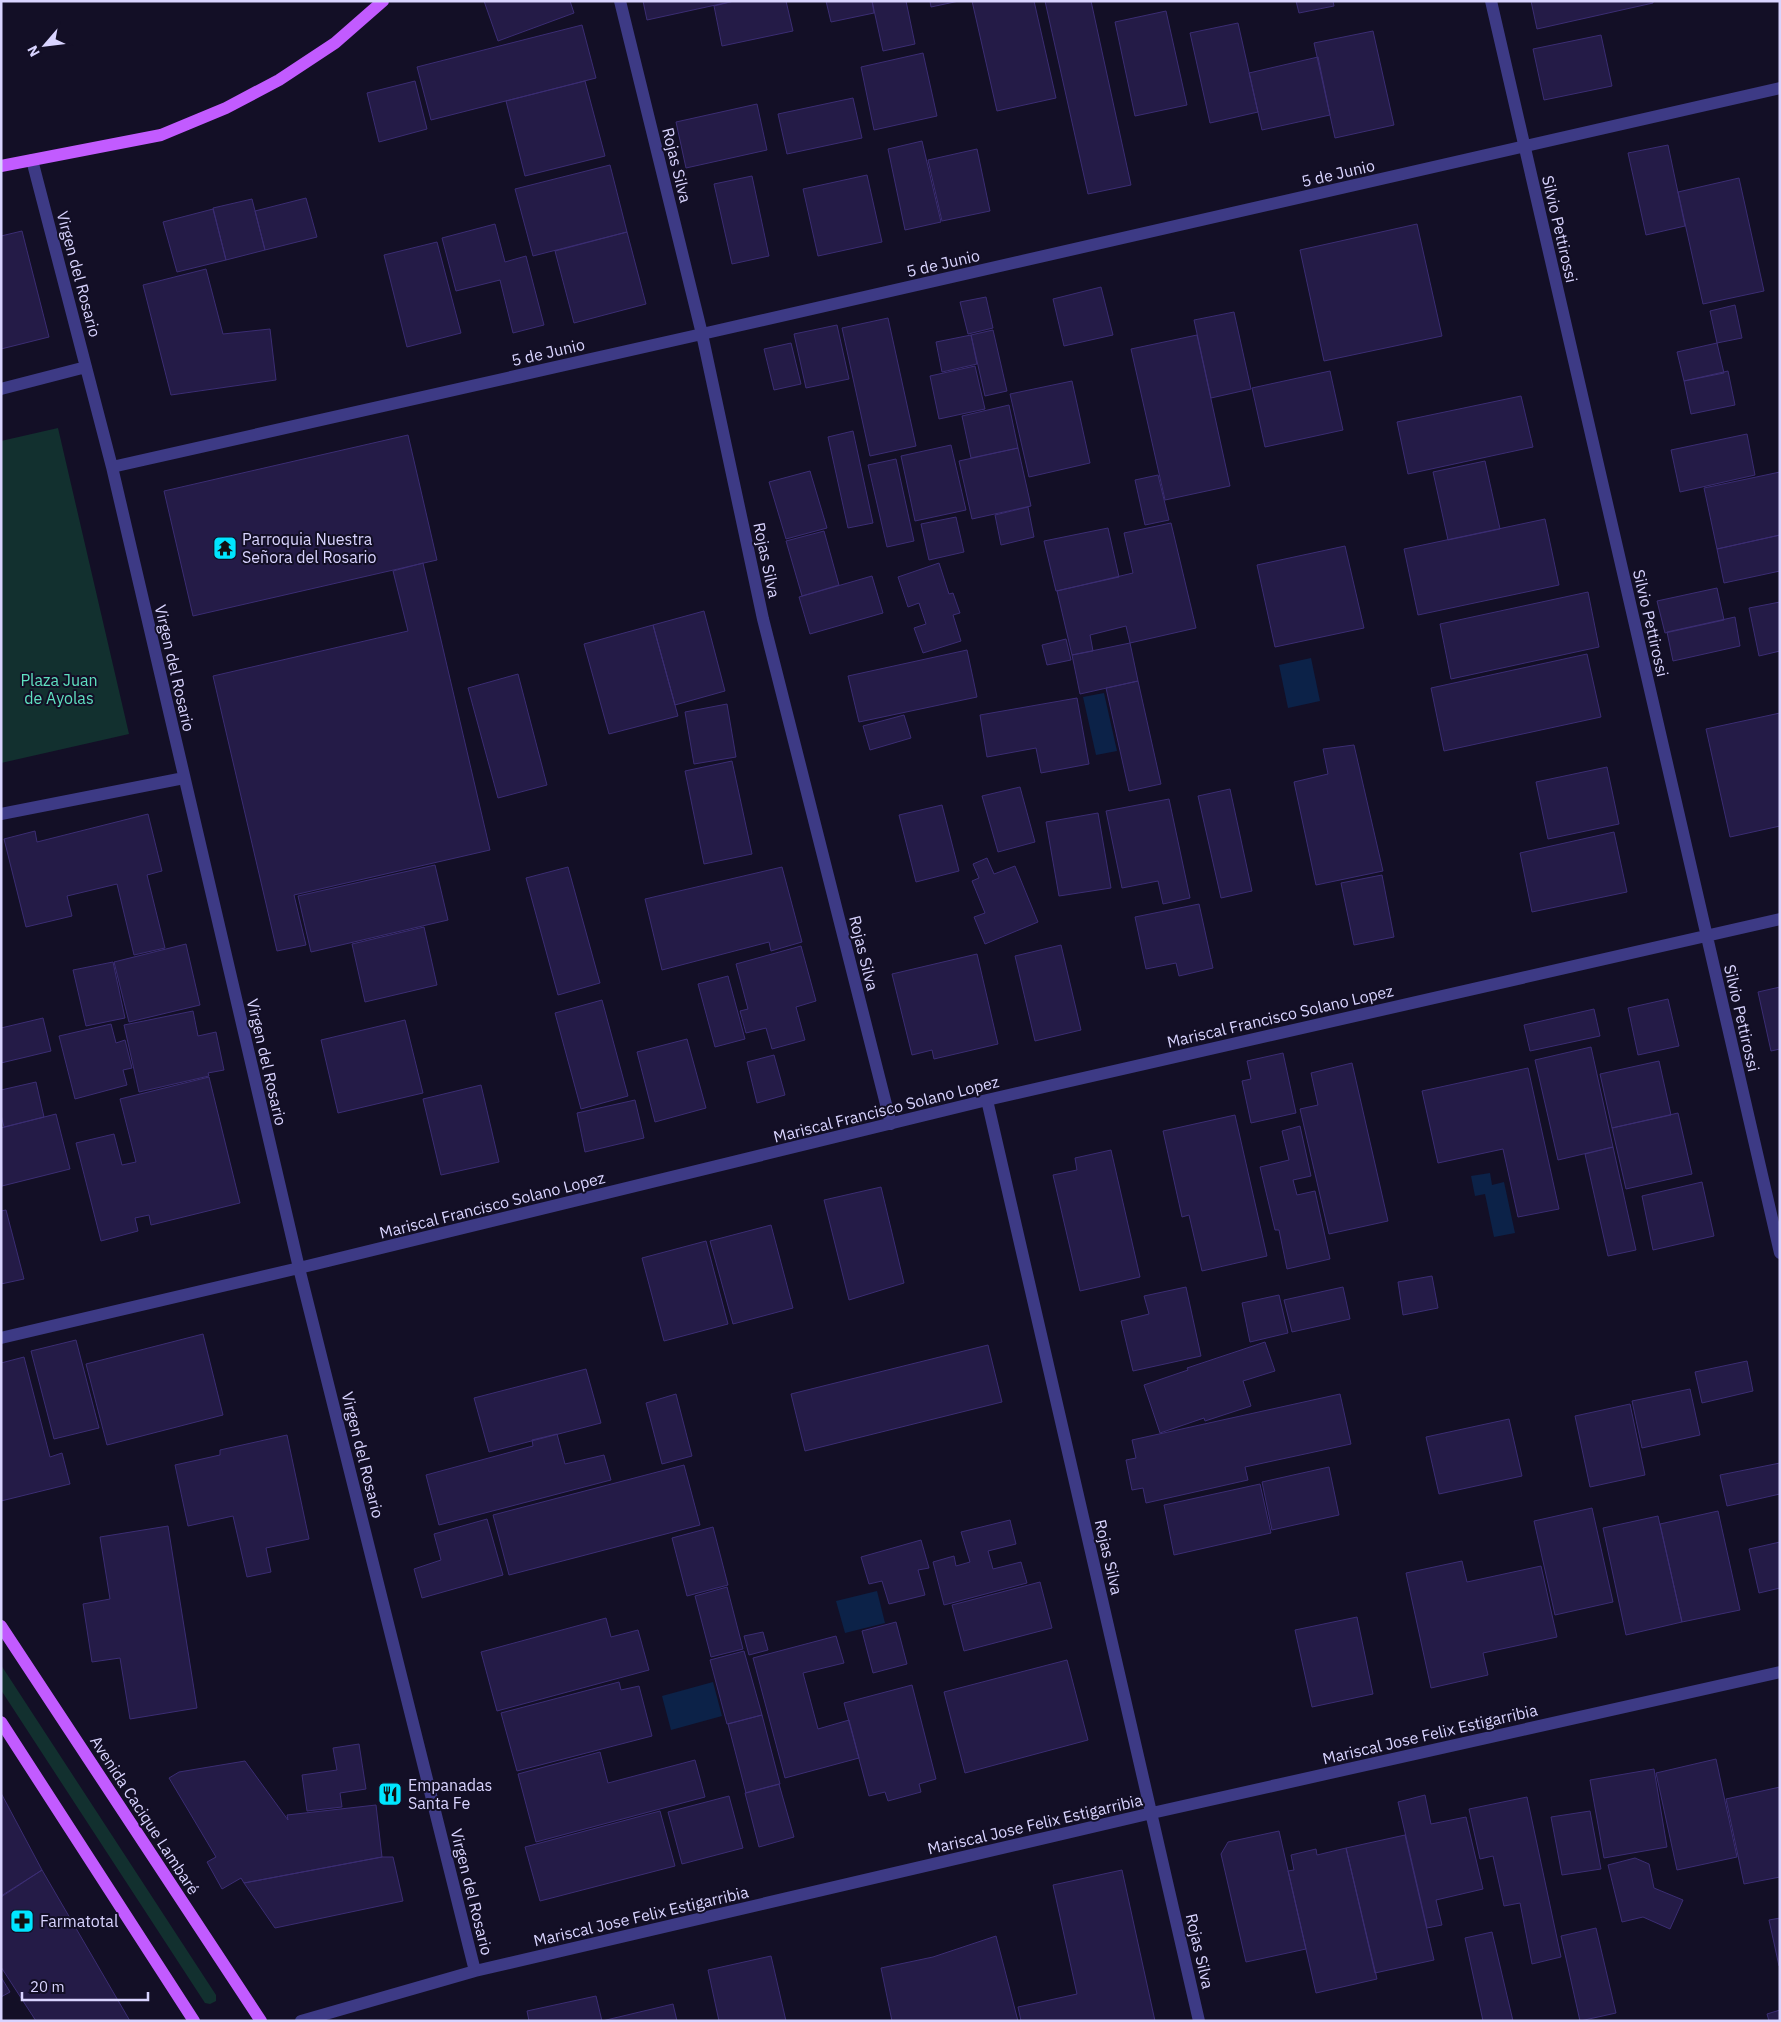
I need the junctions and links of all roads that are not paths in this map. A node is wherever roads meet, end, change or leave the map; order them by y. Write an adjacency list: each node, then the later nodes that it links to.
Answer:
1 (383, 1): 6 (main road)
2 (620, 1): 9 (street, Rojas Silva)
3 (1491, 1): 5 (street, Silvio Pettirossi)
4 (1780, 88): 5 (street, 5 de Junio)
5 (1525, 147): 9 (street, 5 de Junio); 16 (street, Silvio Pettirossi)
6 (32, 160): 7 (main road); 8 (main road); 10 (street, Virgen del Rosario)
7 (1, 161)
8 (1, 166)
9 (702, 334): 12 (street, 5 de Junio); 18 (street, Rojas Silva)
10 (86, 367): 11 (street); 12 (street, Virgen del Rosario)
11 (1, 389)
12 (112, 467): 13 (street, Virgen del Rosario)
13 (184, 778): 14 (street); 20 (street, Virgen del Rosario)
14 (1, 814)
15 (1780, 918): 16 (street, Mariscal Francisco Solano Lopez)
16 (1707, 935): 17 (street, Mariscal Francisco Solano Lopez); 19 (street, Silvio Pettirossi)
17 (987, 1100): 18 (street, Mariscal Francisco Solano Lopez); 25 (street, Rojas Silva)
18 (891, 1124): 20 (street, Mariscal Francisco Solano Lopez)
19 (1780, 1253)
20 (299, 1268): 21 (street, Mariscal Francisco Solano Lopez); 26 (street, Virgen del Rosario)
21 (1, 1338)
22 (1, 1626): 28 (main road, Avenida Cacique Lambaré)
23 (1780, 1672): 25 (street, Mariscal Jose Felix Estigarribia)
24 (1, 1722): 27 (main road)
25 (1152, 1814): 26 (street, Mariscal Jose Felix Estigarribia); 30 (street, Rojas Silva)
26 (475, 1971): 29 (street, Mariscal Jose Felix Estigarribia)
27 (194, 2021)
28 (261, 2021)
29 (301, 2021)
30 (1199, 2021)

